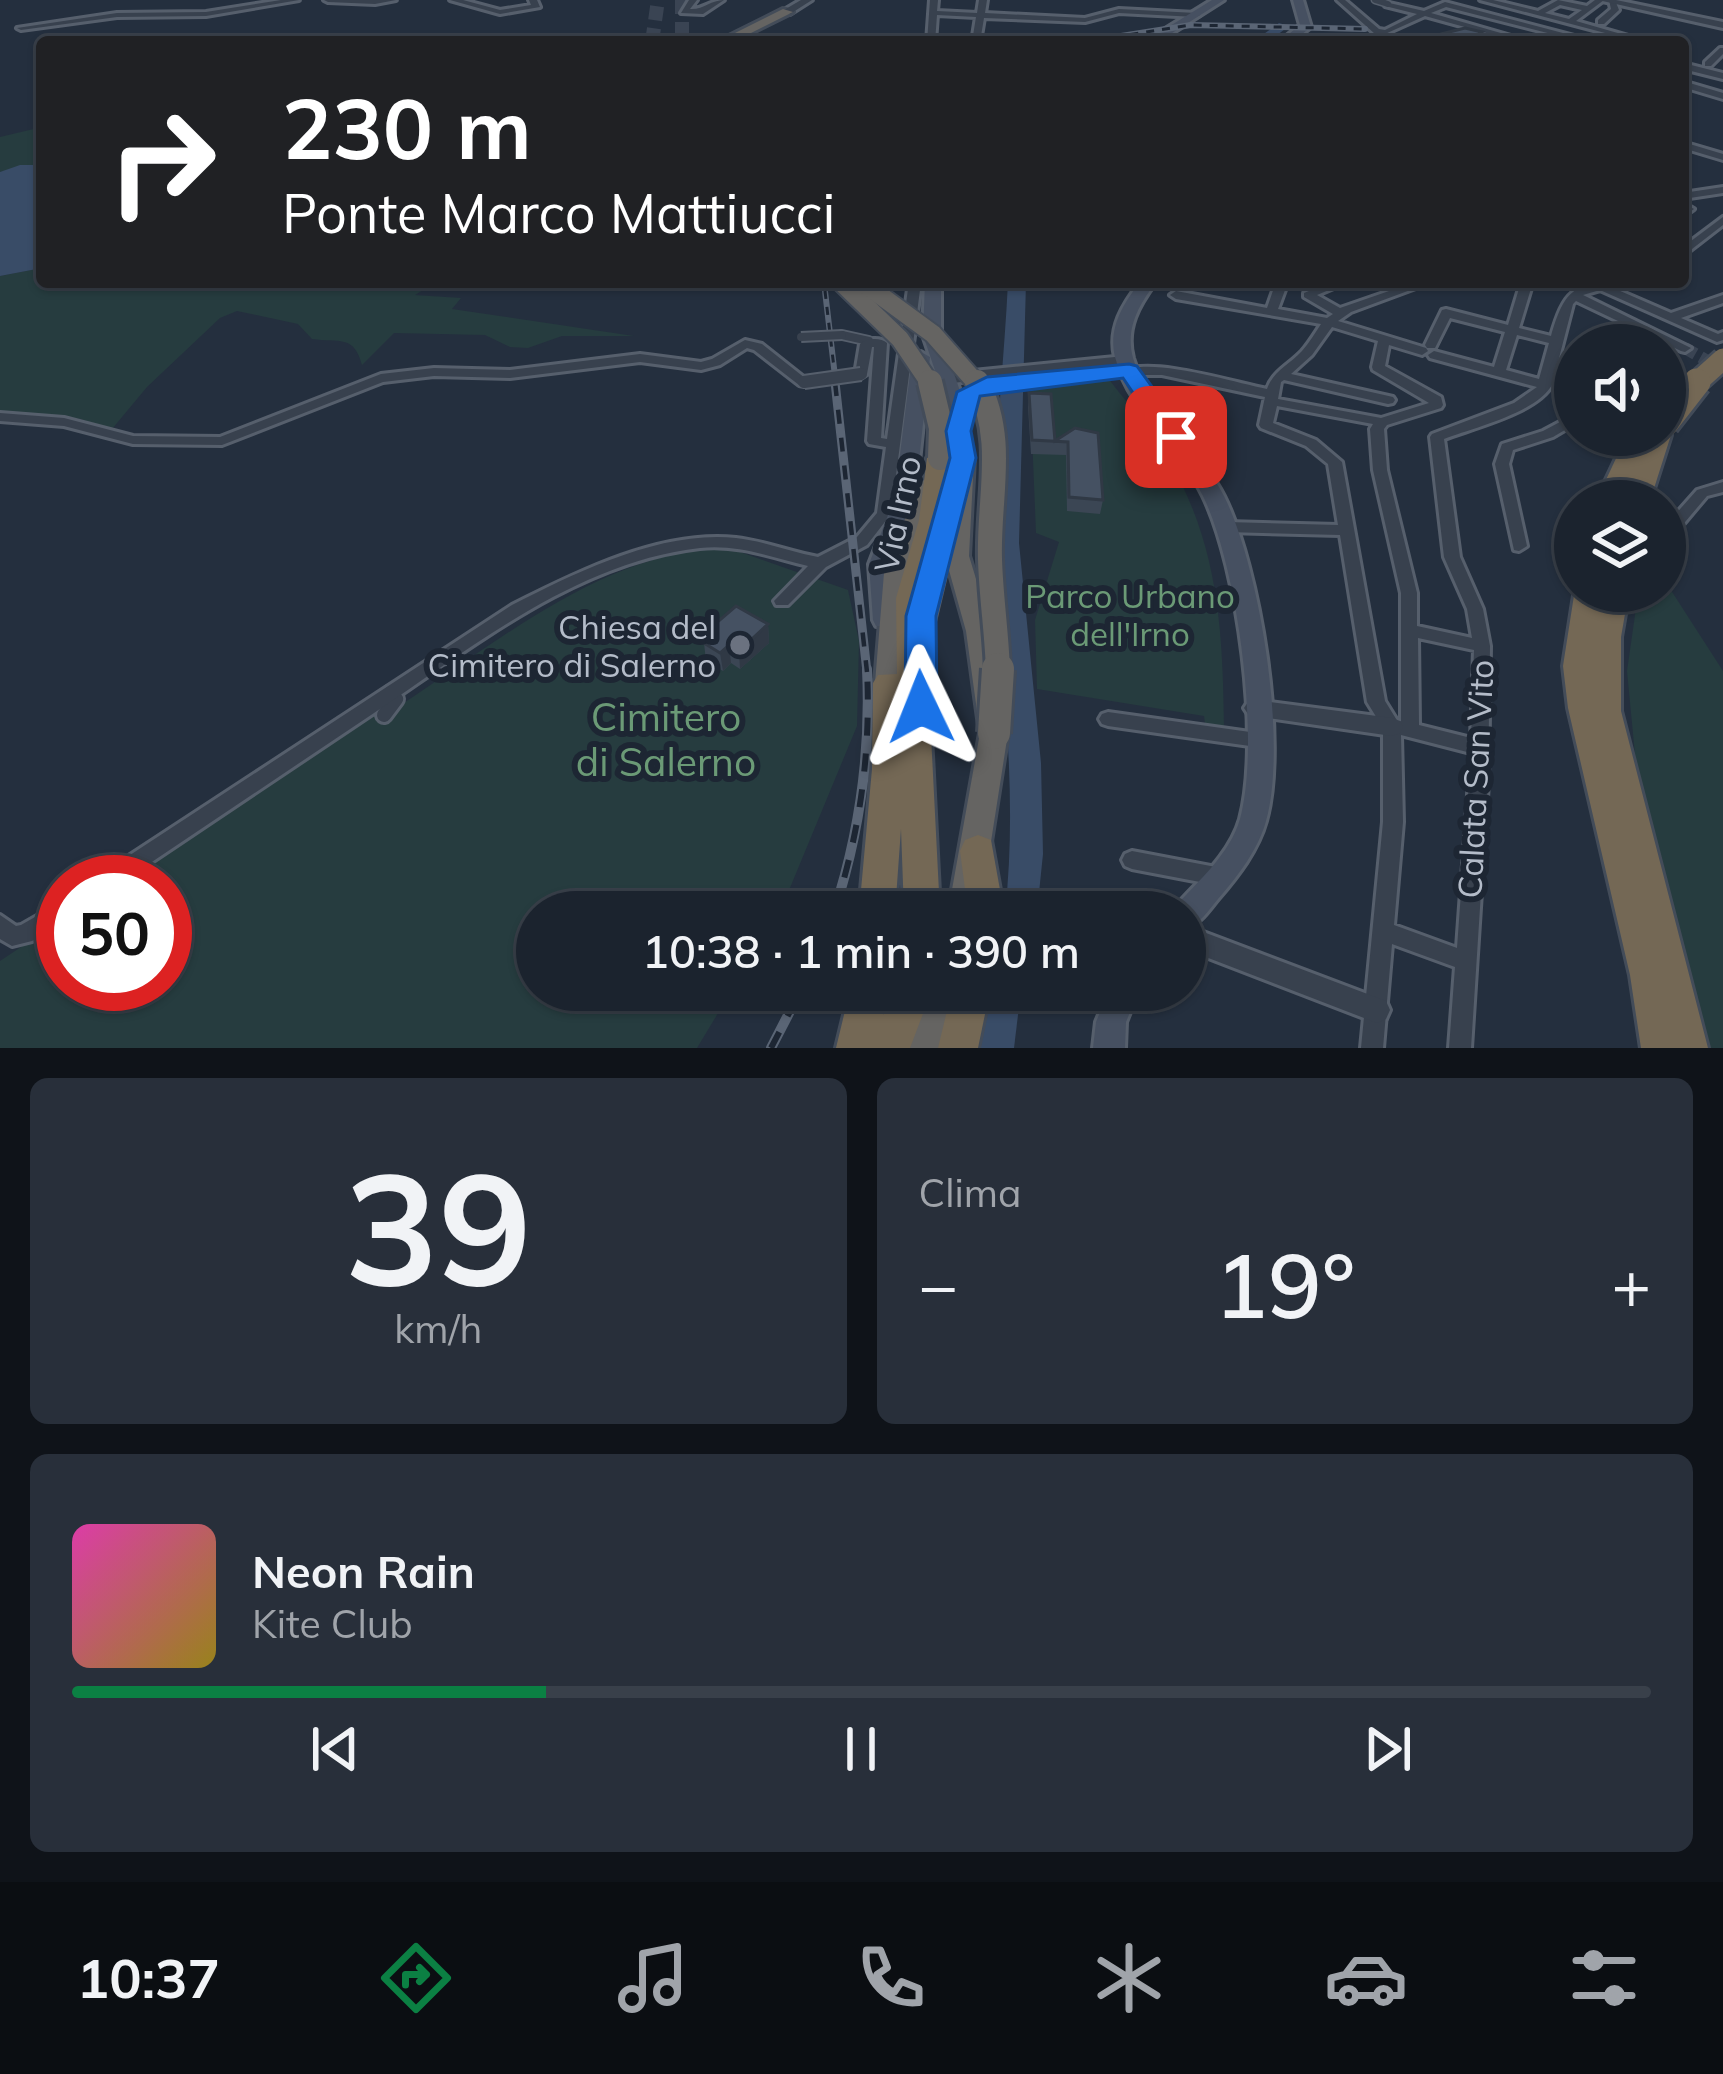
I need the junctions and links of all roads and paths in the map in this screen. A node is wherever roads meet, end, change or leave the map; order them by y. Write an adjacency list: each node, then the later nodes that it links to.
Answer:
1 (296, 0): 33 (street)
2 (328, 0): 17 (street)
3 (392, 0): 17 (street)
4 (454, 0): 5 (street)
5 (533, 0)
6 (693, 0): 7 (street)
7 (720, 0)
8 (807, 0): 23 (street)
9 (934, 0): 24 (street)
10 (983, 0): 27 (street)
11 (1037, 0): 29 (street)
12 (1219, 0): 28 (main road)
13 (1298, 0): 39 (main road)
14 (1341, 0): 40 (street)
15 (1375, 0): 19 (street)
16 (1484, 0): 21 (street)
17 (371, 1)
18 (1605, 1): 22 (street); 31 (street); 32 (street)
19 (1388, 4): 25 (street)
20 (1556, 5): 21 (street); 22 (street); 26 (street)
21 (1512, 8): 26 (street)
22 (1589, 9): 30 (street)
23 (788, 13): 35 (highway)
24 (936, 13): 27 (street); 36 (street)
25 (1424, 13): 34 (street); 41 (street); 42 (street)
26 (1538, 14): 30 (street)
27 (981, 15): 29 (street); 37 (street)
28 (1196, 15): 29 (street); 38 (main road)
29 (1038, 18)
30 (1574, 20): 31 (street); 34 (street); 44 (street)
31 (1601, 22): 45 (street)
32 (1723, 25)
33 (21, 28)
34 (1556, 32): 43 (street)
35 (736, 36)
36 (932, 36)
37 (977, 36)
38 (1160, 36)
39 (1293, 36)
40 (1380, 36)
41 (1385, 36)
42 (1506, 36)
43 (1571, 36)
44 (1615, 36)
45 (1619, 36)
46 (1689, 68): 47 (street)
47 (1723, 76)
48 (1689, 86): 49 (street)
49 (1723, 95)
50 (1689, 149): 51 (street)
51 (1723, 158)
52 (1722, 191): 53 (street)
53 (1689, 195)
54 (1723, 220): 56 (street)
55 (1689, 238): 56 (street)
56 (1699, 241): 57 (street)
57 (1689, 248)
58 (847, 288): 104 (highway, bridge)
59 (870, 288): 122 (highway, bridge)
60 (914, 288): 103 (street)
61 (933, 288): 81 (main road, Via Irno)
62 (1144, 288): 88 (main road)
63 (1280, 288): 74 (street)
64 (1326, 288): 75 (street)
65 (1353, 288): 72 (street)
66 (1408, 288): 72 (street)
67 (1525, 288): 79 (street)
68 (1597, 288): 71 (street)
69 (1616, 288): 76 (street)
70 (1176, 295): 74 (street)
71 (1574, 296): 77 (street); 78 (street)
72 (1374, 299): 75 (street)
73 (1723, 299): 76 (street)
74 (1272, 311): 75 (street)
75 (1334, 317): 83 (street); 91 (street)
76 (1671, 317): 85 (street)
77 (1560, 324)
78 (1640, 324)
79 (1513, 330): 84 (street); 87 (street); 90 (street)
80 (799, 335): 82 (street, bridge)
81 (932, 335): 92 (main road, Via Irno); 94 (main road, Via Irno)
82 (868, 341): 98 (street, bridge); 103 (street)
83 (1384, 341): 87 (street); 99 (street)
84 (1554, 341)
85 (1721, 344): 89 (highway); 95 (highway, bridge)
86 (1554, 345): 93 (street)
87 (1429, 350): 90 (street)
88 (1116, 367): 92 (street); 96 (street); 107 (main road)
89 (1686, 369)
90 (1498, 372): 93 (street)
91 (1280, 375): 96 (street); 97 (street)
92 (965, 376): 94 (street); 102 (main road, Via Irno); 102 (street)
93 (1545, 385): 115 (street, Calata San Vito)
94 (917, 392): 100 (main road, Via Irno)
95 (1686, 394)
96 (1271, 398): 97 (street); 108 (street)
97 (1311, 409): 99 (street)
98 (0, 417)
99 (1382, 422): 114 (street)
100 (913, 429): 102 (main road); 116 (main road, Via Irno)
101 (1554, 430): 109 (street)
102 (958, 431): 104 (main road, Via Irno)
103 (893, 444): 110 (street)
104 (952, 458): 116 (highway); 122 (highway, bridge); 131 (highway)
105 (1723, 487): 106 (street)
106 (1686, 512)
107 (1227, 527): 108 (street); 118 (main road)
108 (1346, 530): 121 (street)
109 (1519, 546)
110 (820, 563): 111 (street); 117 (street)
111 (782, 601)
112 (1595, 612): 155 (highway)
113 (1601, 612): 156 (highway)
114 (1408, 630): 115 (street); 121 (street)
115 (1482, 646): 124 (street, Calata San Vito)
116 (889, 683): 129 (highway); 130 (main road, Via Irno)
117 (391, 693): 119 (street); 126 (street)
118 (1255, 708): 121 (street); 123 (main road)
119 (384, 715)
120 (1108, 719): 123 (street)
121 (1401, 728): 124 (street); 137 (street)
122 (994, 734): 125 (highway)
123 (1257, 740): 128 (main road)
124 (1480, 748): 139 (street, Calata San Vito)
125 (979, 846): 132 (highway); 133 (highway)
126 (146, 855)
127 (1132, 860): 128 (street)
128 (1221, 877): 134 (main road)
129 (879, 891)
130 (895, 891)
131 (925, 891)
132 (969, 891)
133 (984, 891)
134 (1206, 893)
135 (0, 925): 136 (street)
136 (36, 927)
137 (1383, 931): 139 (street); 140 (street)
138 (1206, 946): 140 (street)
139 (1466, 961): 154 (street, Calata San Vito)
140 (1377, 1010): 153 (street)
141 (864, 1011): 148 (highway)
142 (886, 1011): 149 (main road)
143 (905, 1011): 149 (highway)
144 (917, 1011): 150 (main road)
145 (932, 1011): 150 (highway)
146 (966, 1011): 151 (highway)
147 (1115, 1011): 152 (main road)
148 (856, 1048)
149 (885, 1048)
150 (917, 1048)
151 (958, 1048)
152 (1108, 1048)
153 (1372, 1048)
154 (1460, 1048)
155 (1661, 1048)
156 (1688, 1048)

